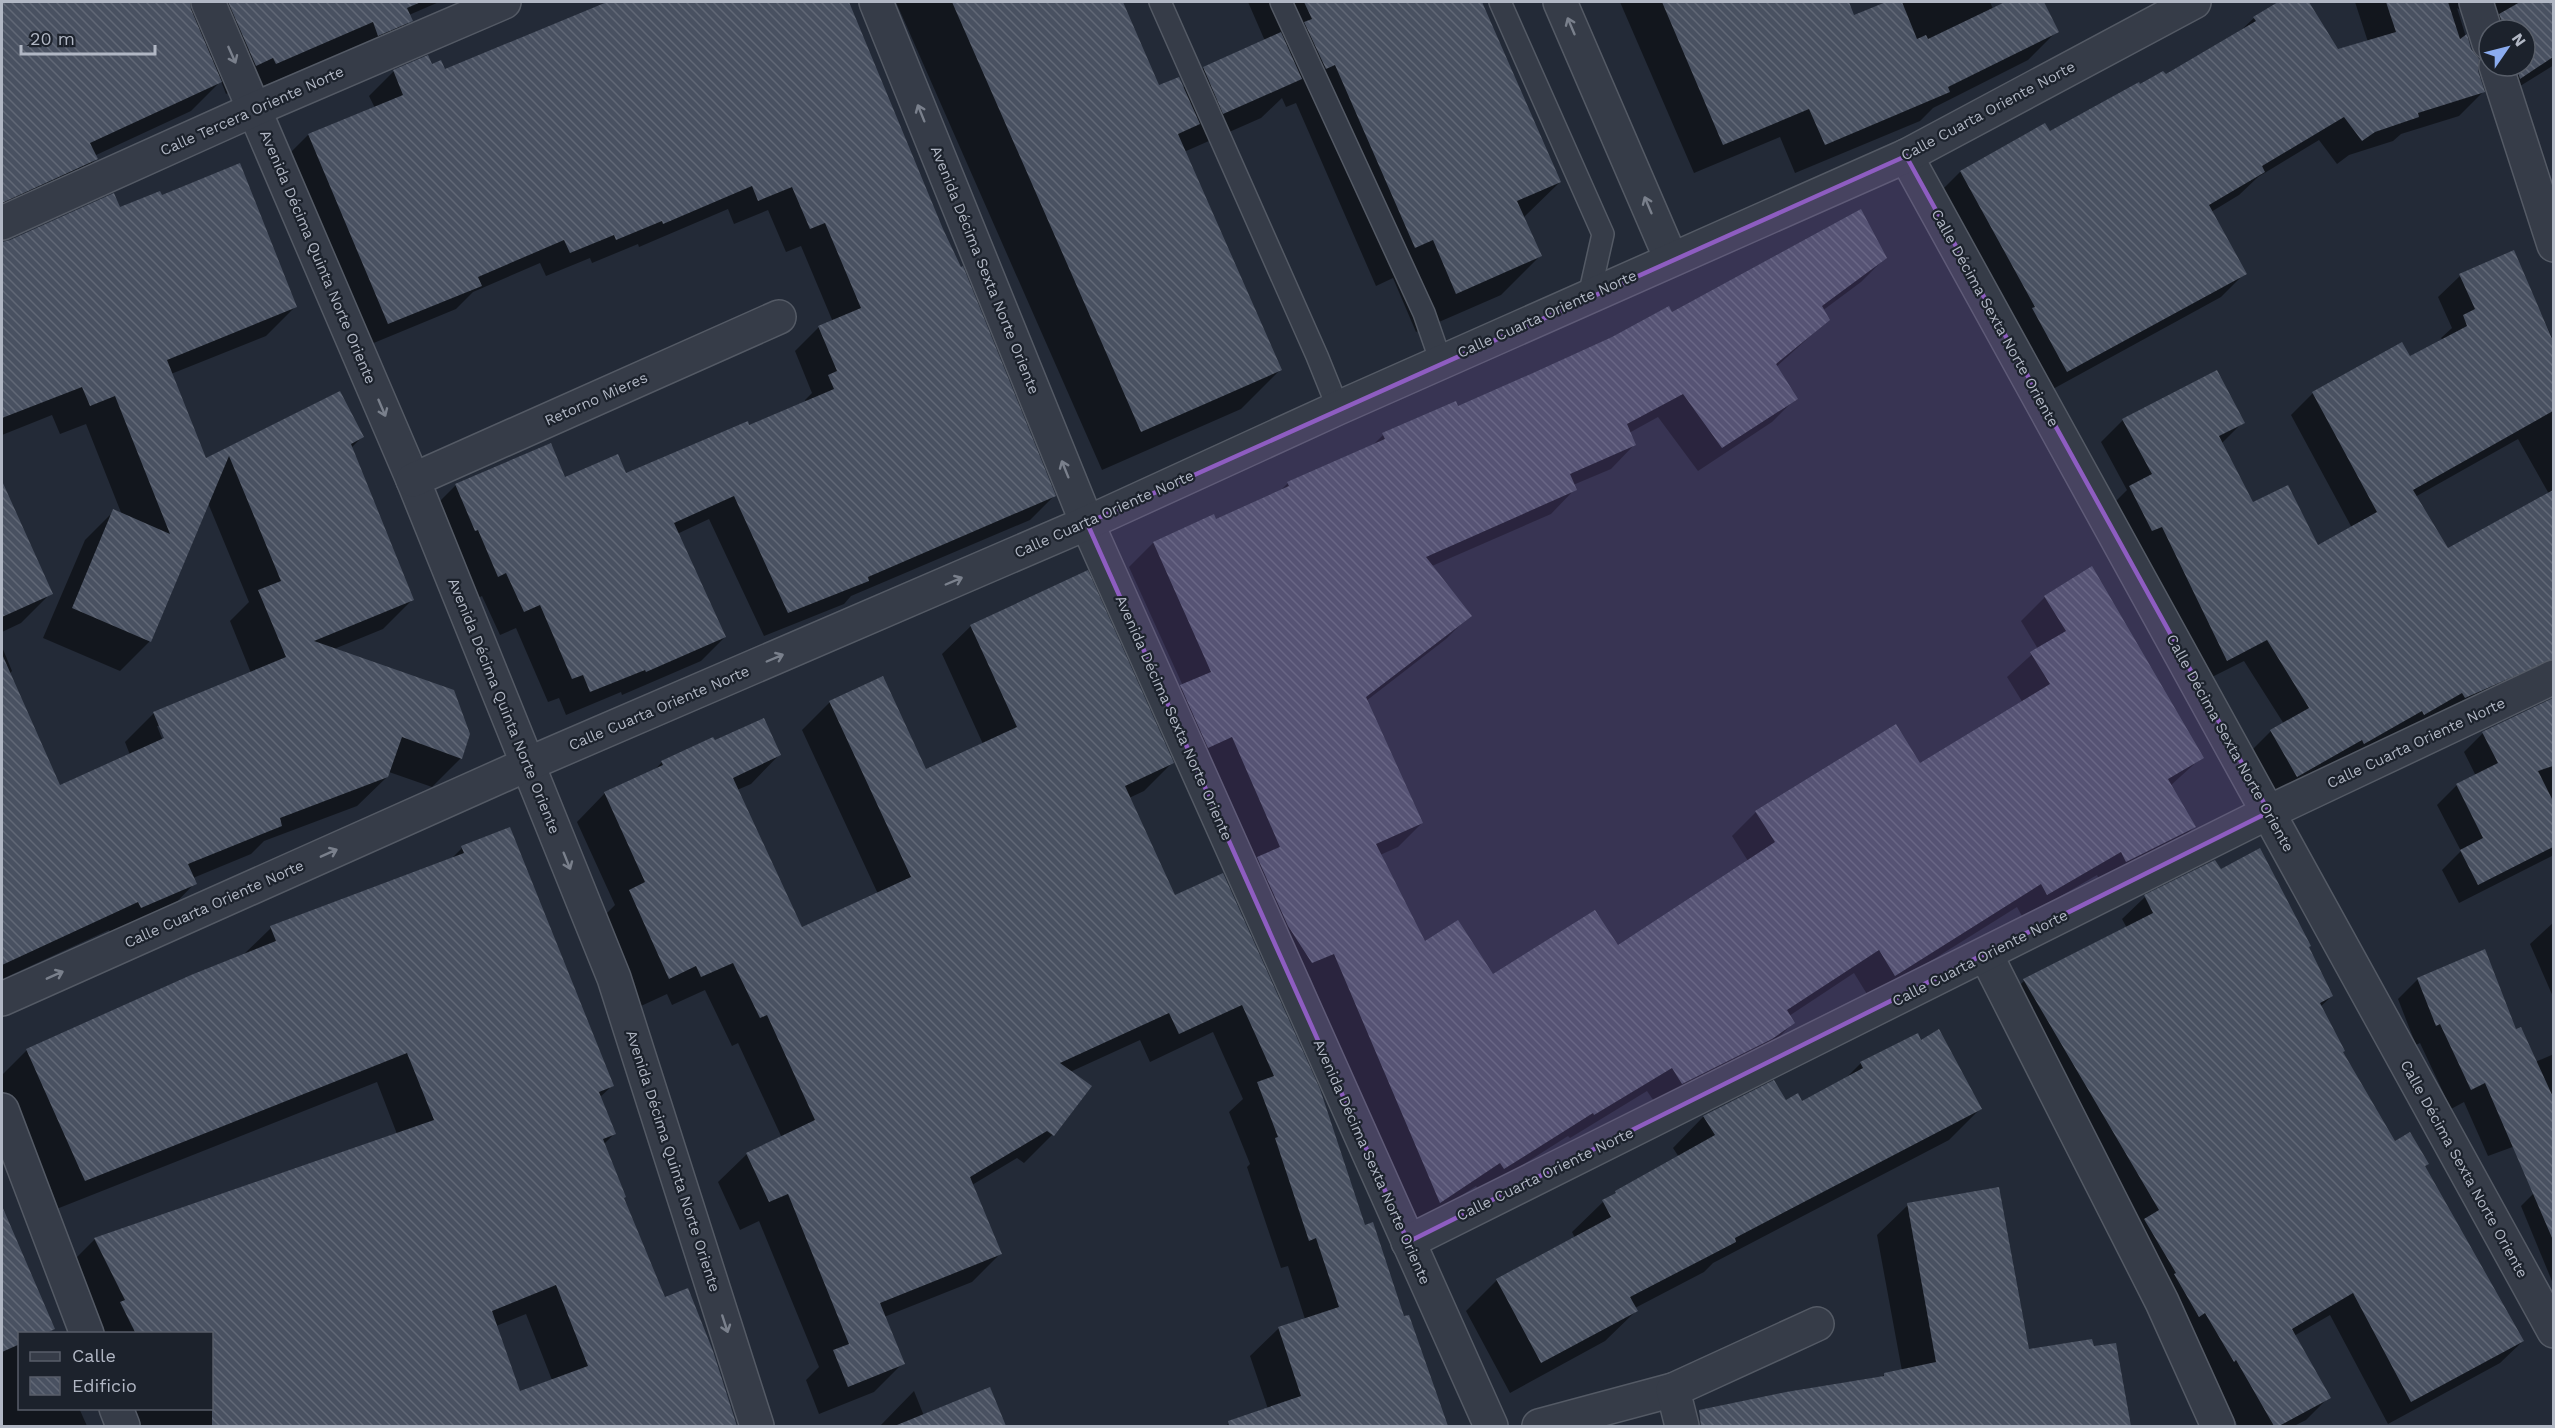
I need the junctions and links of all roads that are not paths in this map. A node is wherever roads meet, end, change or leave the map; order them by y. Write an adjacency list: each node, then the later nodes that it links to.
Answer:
1 (208, 2): 12 (street, Avenida Décima Quinta Norte Oriente, one-way to 12)
2 (504, 2): 12 (street, Calle Tercera Oriente Norte)
3 (876, 2): 22 (street, Avenida Décima Sexta Norte Oriente, one-way to 3)
4 (1160, 2): 20 (lane)
5 (1281, 2): 19 (lane)
6 (1500, 2): 17 (lane)
7 (1560, 2): 16 (street, one-way to 7)
8 (2194, 2): 13 (street, Calle Cuarta Oriente Norte)
9 (2476, 2): 10 (street)
10 (2481, 18)
11 (2500, 78): 15 (street)
12 (255, 109): 14 (street, Calle Tercera Oriente Norte); 21 (street, Avenida Décima Quinta Norte Oriente, one-way to 21)
13 (1906, 156): 16 (street, Calle Cuarta Oriente Norte); 25 (street, Calle Décima Sexta Norte Oriente)
14 (2, 223)
15 (2553, 244)
16 (1671, 259): 17 (street, Calle Cuarta Oriente Norte)
17 (1589, 296): 19 (street, Calle Cuarta Oriente Norte)
18 (779, 317): 21 (street, Retorno Mieres)
19 (1441, 362): 20 (street, Calle Cuarta Oriente Norte)
20 (1338, 408): 22 (street, Calle Cuarta Oriente Norte)
21 (413, 480): 24 (street, Avenida Décima Quinta Norte Oriente)
22 (1087, 524): 24 (street, Calle Cuarta Oriente Norte, one-way to 22); 29 (street, Avenida Décima Sexta Norte Oriente)
23 (2553, 677): 25 (street, Calle Cuarta Oriente Norte)
24 (528, 764): 27 (street, Calle Cuarta Oriente Norte, one-way to 24); 36 (street, Avenida Décima Quinta Norte Oriente, one-way to 36)
25 (2269, 812): 26 (street, Calle Cuarta Oriente Norte); 31 (street, Calle Décima Sexta Norte Oriente)
26 (1986, 955): 29 (street, Calle Cuarta Oriente Norte); 40 (street)
27 (2, 999)
28 (2, 1110): 32 (street)
29 (1408, 1242): 37 (street, Avenida Décima Sexta Norte Oriente)
30 (1817, 1324): 33 (street)
31 (2553, 1331)
32 (86, 1332)
33 (1673, 1390): 38 (street); 39 (street)
34 (117, 1410): 35 (street)
35 (123, 1426)
36 (757, 1426)
37 (1491, 1426)
38 (1539, 1426)
39 (1682, 1426)
40 (2218, 1426)

